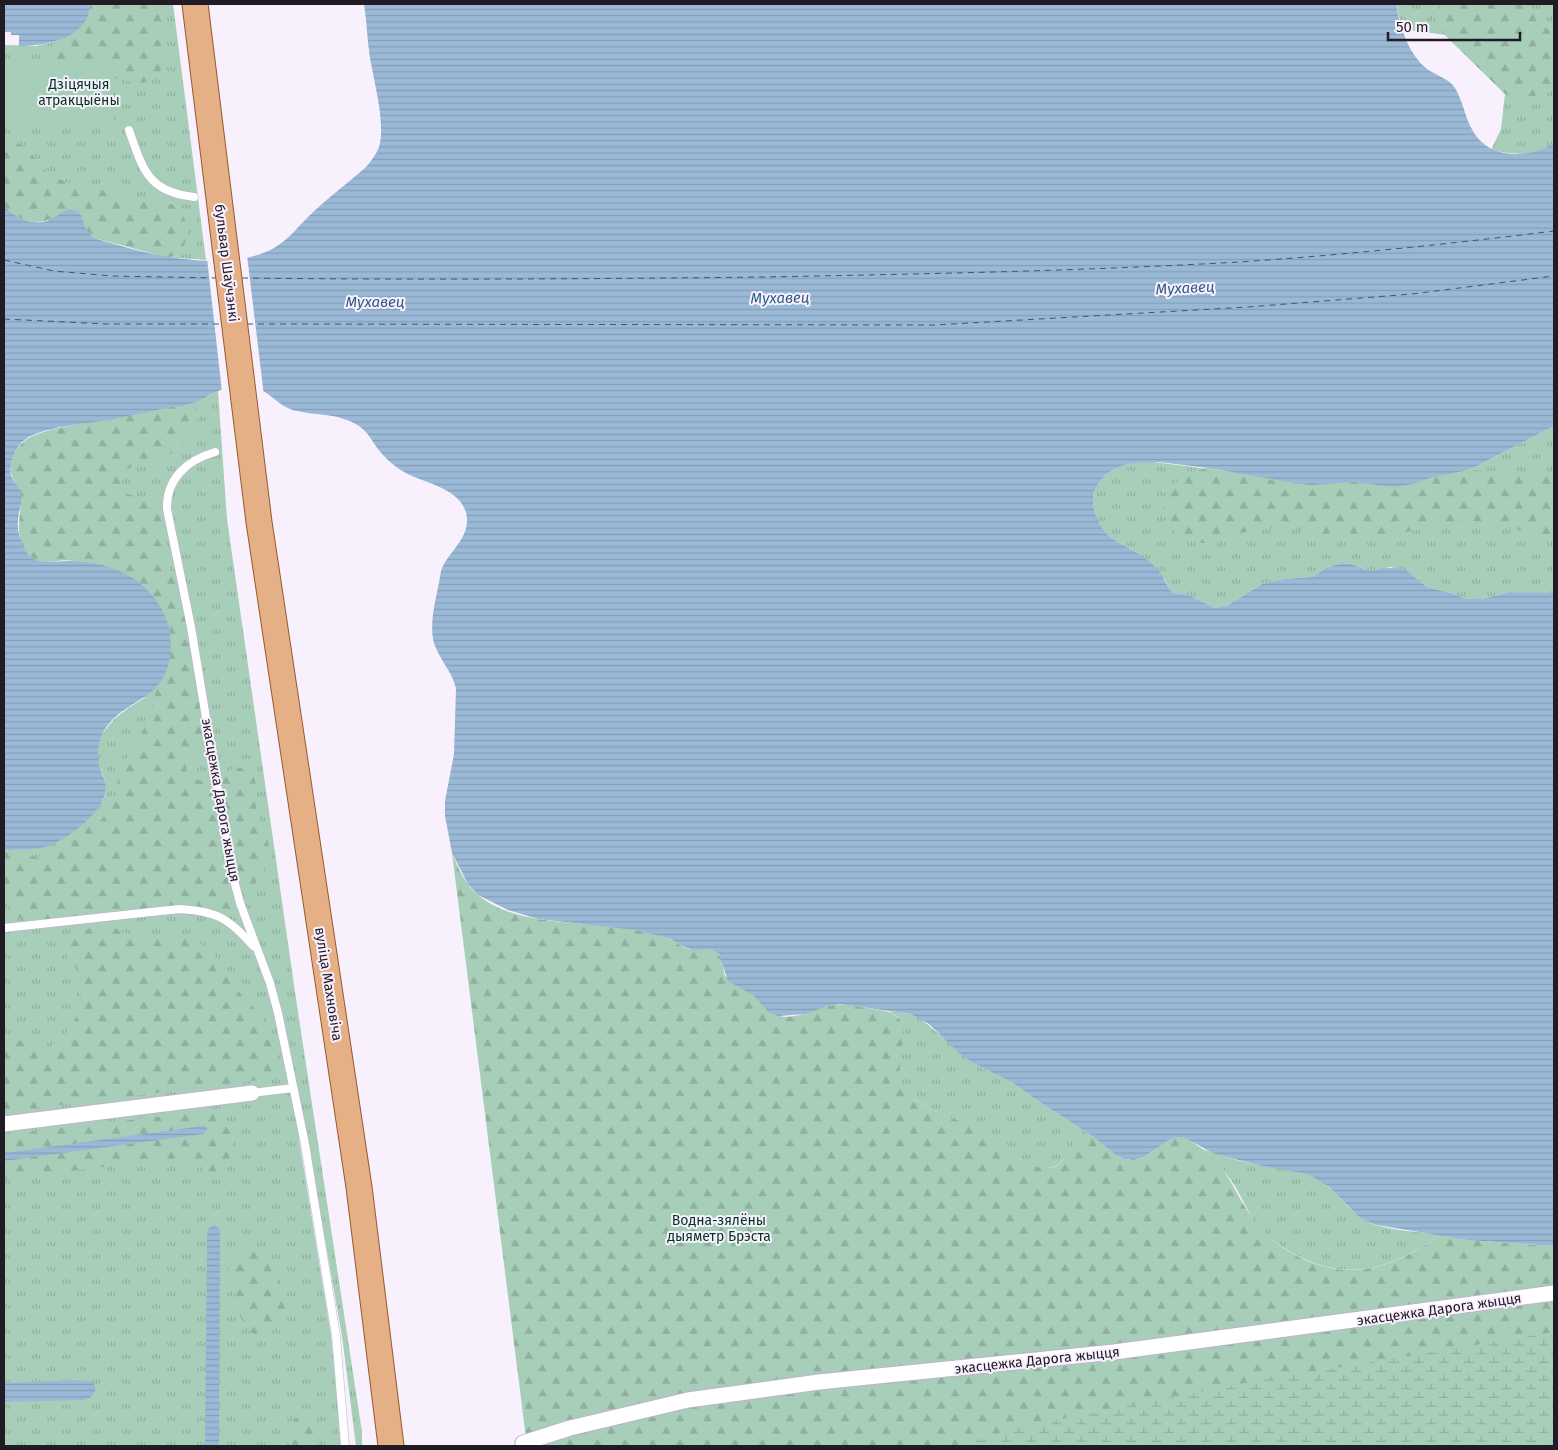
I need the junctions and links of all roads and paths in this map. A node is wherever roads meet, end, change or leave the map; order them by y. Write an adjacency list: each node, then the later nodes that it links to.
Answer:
1 (196, 4): 5 (main road, бульвар Шаўчэнкі)
2 (128, 130): 3 (lane)
3 (194, 197)
4 (215, 452): 7 (lane, экасцежка Дарога жыцця)
5 (260, 522): 14 (main road, вуліца Махновіча)
6 (4, 928): 7 (lane)
7 (258, 951): 8 (lane, экасцежка Дарога жыцця)
8 (293, 1088): 9 (lane); 13 (lane, экасцежка Дарога жыцця)
9 (252, 1093): 10 (street)
10 (4, 1124)
11 (1554, 1293): 12 (street, экасцежка Дарога жыцця)
12 (523, 1443)
13 (345, 1446)
14 (391, 1446)

